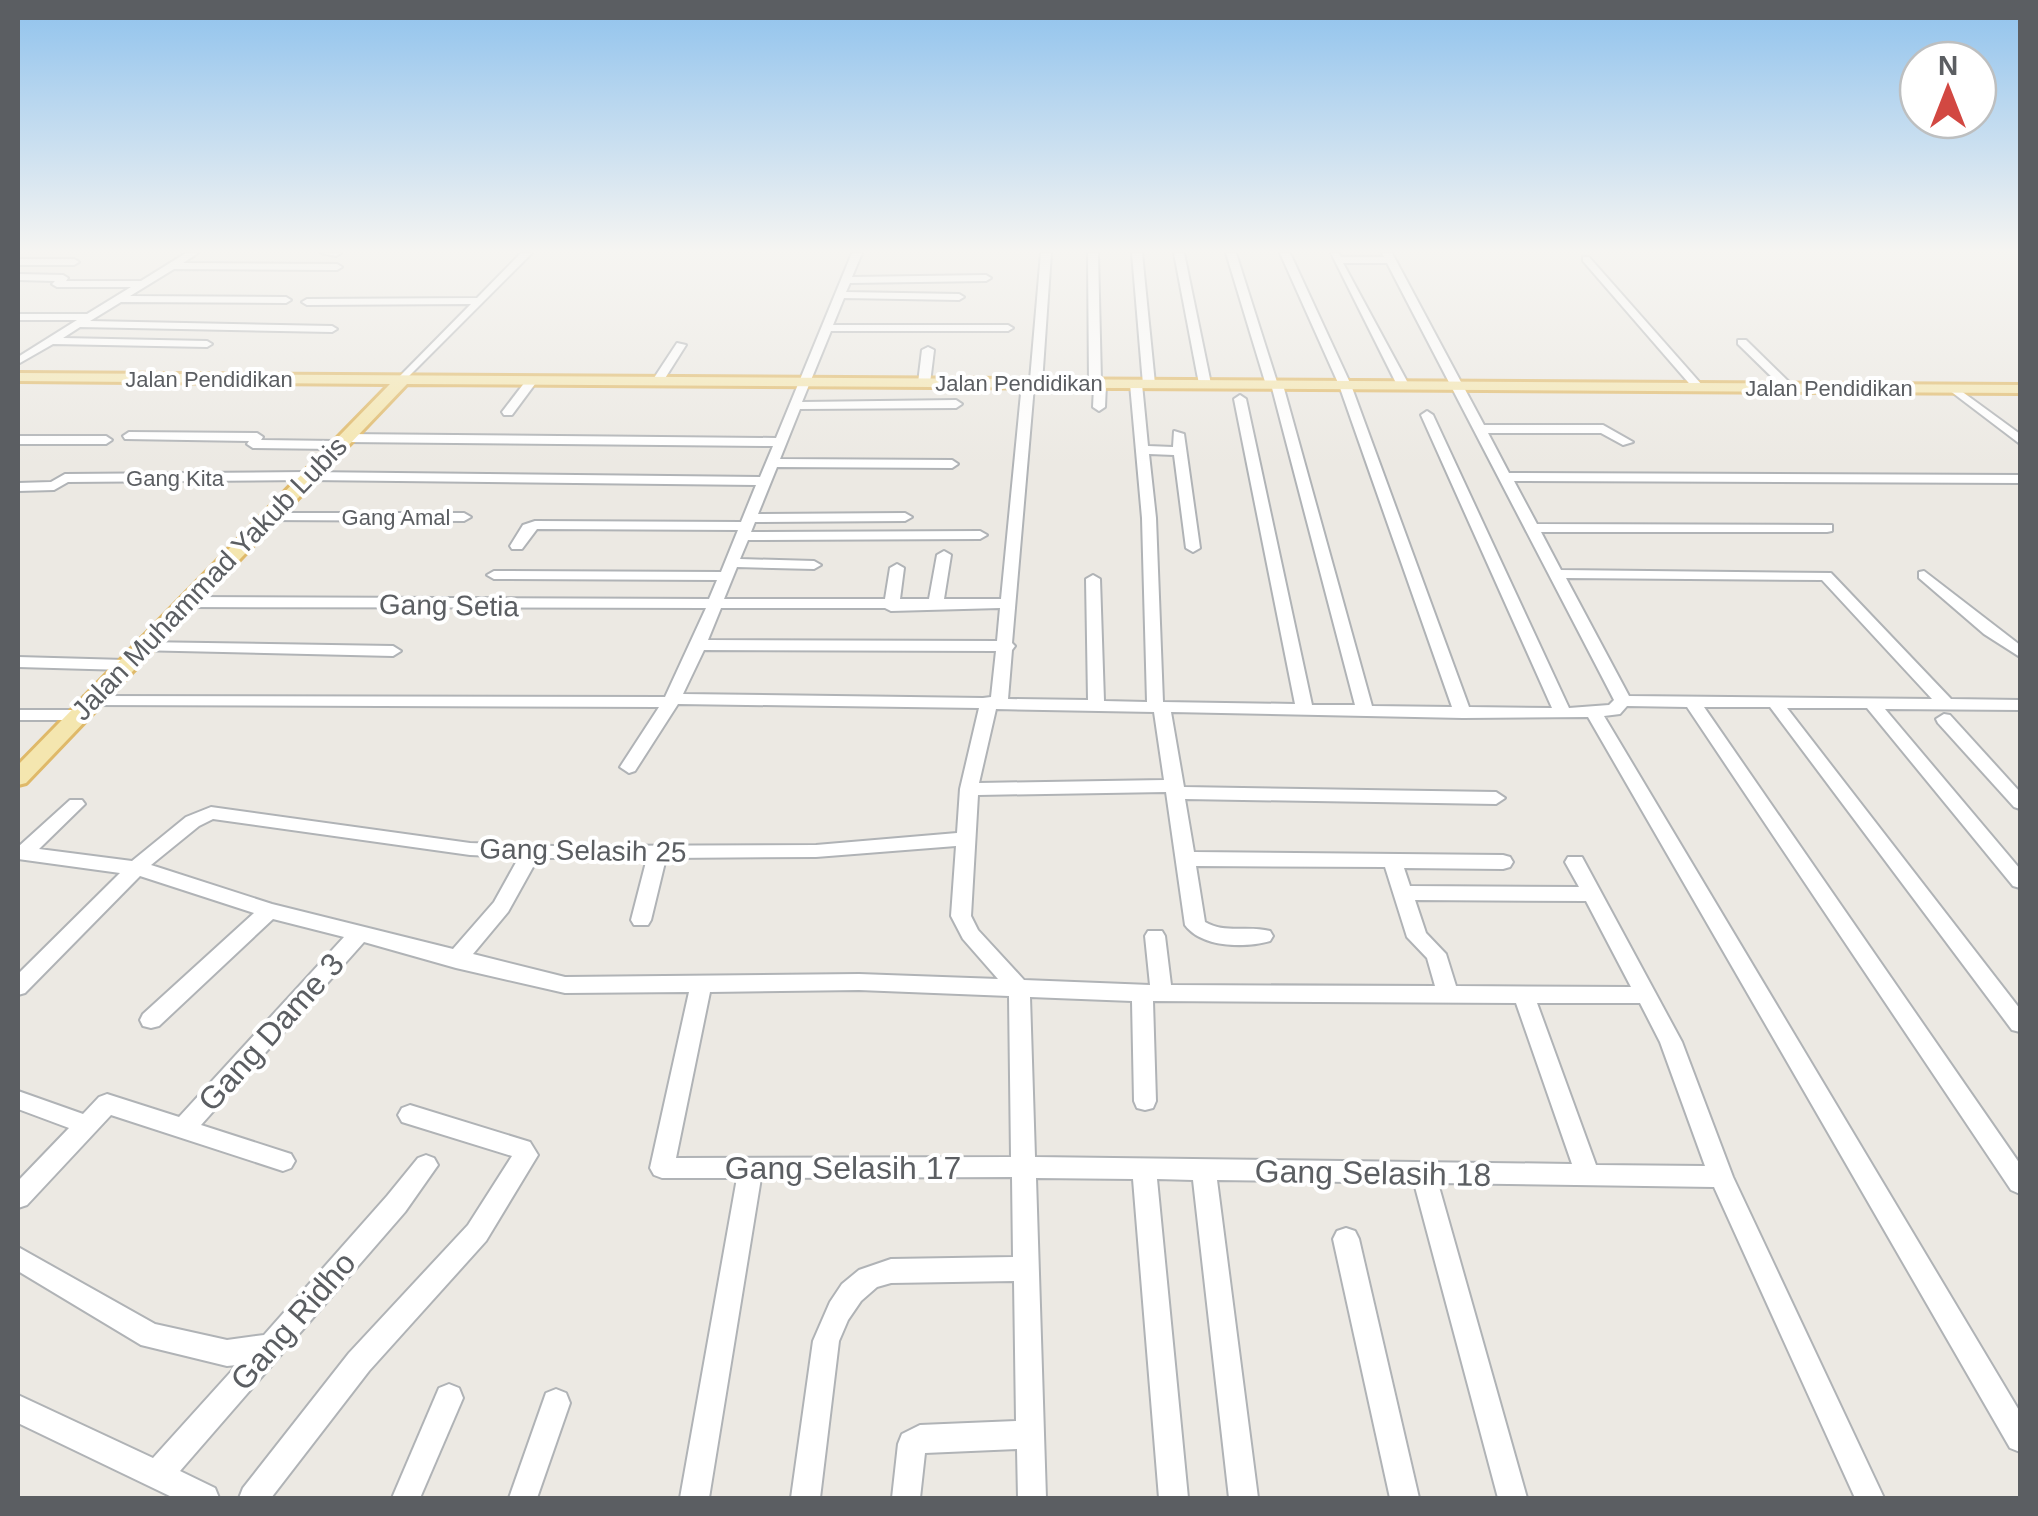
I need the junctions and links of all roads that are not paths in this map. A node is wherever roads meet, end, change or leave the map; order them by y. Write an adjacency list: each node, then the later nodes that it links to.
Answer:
1 (79, 324): 17 (street)
2 (169, 324): 16 (street)
3 (456, 324): 24 (street)
4 (827, 324): 14 (street)
5 (1038, 324): 29 (street)
6 (1096, 324): 30 (street)
7 (1140, 324): 31 (street)
8 (1193, 324): 32 (street)
9 (1255, 324): 33 (street)
10 (1318, 324): 34 (street)
11 (1371, 324): 35 (street)
12 (1426, 324): 36 (street)
13 (1643, 324): 37 (street)
14 (825, 328): 15 (street); 27 (street)
15 (1008, 328)
16 (332, 329)
17 (51, 341): 19 (street); 22 (street)
18 (1742, 342): 38 (street)
19 (207, 344)
20 (681, 345): 26 (street)
21 (928, 350): 28 (street)
22 (18, 361)
23 (18, 377): 24 (main road, Jalan Pendidikan)
24 (402, 380): 25 (main road, Jalan Pendidikan); 53 (main road, Jalan Muhammad Yakub Lubis)
25 (532, 380): 26 (main road, Jalan Pendidikan); 45 (street)
26 (658, 381): 27 (main road, Jalan Pendidikan)
27 (803, 382): 28 (main road, Jalan Pendidikan); 43 (street)
28 (924, 383): 29 (main road, Jalan Pendidikan)
29 (1032, 384): 30 (main road, Jalan Pendidikan); 83 (street)
30 (1098, 384): 31 (main road, Jalan Pendidikan); 44 (street)
31 (1143, 384): 32 (main road, Jalan Pendidikan); 56 (street)
32 (1205, 384): 33 (main road, Jalan Pendidikan)
33 (1274, 385): 34 (main road, Jalan Pendidikan); 105 (street)
34 (1345, 385): 35 (main road, Jalan Pendidikan); 107 (street)
35 (1403, 386): 36 (main road, Jalan Pendidikan)
36 (1460, 386): 37 (main road, Jalan Pendidikan); 47 (street)
37 (1698, 387): 38 (main road, Jalan Pendidikan)
38 (1788, 387): 39 (main road, Jalan Pendidikan)
39 (1953, 388): 40 (main road, Jalan Pendidikan); 52 (street)
40 (2020, 388)
41 (1240, 399): 104 (street)
42 (956, 404): 43 (street)
43 (793, 406): 54 (street)
44 (1098, 407)
45 (508, 412)
46 (1427, 415): 110 (street)
47 (1482, 429): 55 (street); 61 (street)
48 (1178, 434): 57 (street)
49 (129, 436): 53 (street)
50 (18, 440): 51 (street)
51 (106, 440)
52 (2020, 440)
53 (340, 442): 54 (street); 60 (main road, Jalan Muhammad Yakub Lubis)
54 (780, 442): 58 (street)
55 (1628, 442)
56 (1141, 450): 57 (street); 101 (street)
57 (1181, 450): 73 (street)
58 (770, 463): 59 (street); 63 (street)
59 (952, 464)
60 (306, 477): 63 (street, Gang Kita); 64 (street, Gang Kita); 65 (main road, Jalan Muhammad Yakub Lubis)
61 (1506, 477): 62 (street); 69 (street)
62 (2020, 479)
63 (763, 481): 68 (street)
64 (18, 487)
65 (268, 517): 66 (street, Gang Amal); 82 (main road, Jalan Muhammad Yakub Lubis)
66 (464, 517)
67 (905, 517): 68 (street)
68 (745, 527): 71 (street); 72 (street); 77 (street)
69 (1532, 528): 70 (street); 78 (street)
70 (1826, 528)
71 (980, 535)
72 (517, 546)
73 (1192, 548)
74 (944, 555): 86 (street)
75 (814, 564): 77 (street)
76 (897, 568): 85 (street)
77 (728, 570): 79 (street); 84 (street)
78 (1555, 574): 95 (street); 106 (street)
79 (494, 575)
80 (1924, 576): 91 (street)
81 (1093, 579): 102 (street)
82 (185, 602): 84 (street, Gang Setia); 89 (main road, Jalan Muhammad Yakub Lubis)
83 (1008, 604): 86 (street, Gang Setia); 88 (street)
84 (712, 606): 85 (street, Gang Setia); 87 (street)
85 (891, 606): 86 (street, Gang Setia)
86 (935, 606)
87 (698, 645): 88 (street); 94 (street)
88 (1007, 646): 96 (street)
89 (142, 647): 90 (street); 93 (main road, Jalan Muhammad Yakub Lubis)
90 (393, 651)
91 (2020, 652)
92 (18, 662): 93 (street)
93 (124, 665): 103 (main road, Jalan Muhammad Yakub Lubis)
94 (672, 701): 96 (street); 103 (street); 111 (street)
95 (1623, 701): 97 (street); 108 (street)
96 (994, 702): 102 (street); 113 (street)
97 (1693, 702): 98 (street); 159 (street)
98 (1775, 703): 99 (street); 144 (street)
99 (1871, 703): 106 (street); 127 (street)
100 (2020, 704): 106 (street)
101 (1159, 706): 102 (street); 104 (street); 114 (street)
102 (1096, 707)
103 (84, 708): 109 (street); 112 (main road, Jalan Muhammad Yakub Lubis)
104 (1304, 708): 105 (street)
105 (1366, 711): 107 (street)
106 (1945, 712): 116 (street)
107 (1463, 713): 110 (street)
108 (1594, 713): 110 (street); 169 (street)
109 (18, 714)
110 (1564, 714)
111 (630, 767)
112 (18, 778)
113 (969, 789): 114 (street); 118 (street)
114 (1176, 790): 115 (street); 122 (street)
115 (1496, 798)
116 (2020, 803)
117 (76, 804): 121 (street)
118 (964, 839): 119 (street, Gang Selasih 25); 138 (street)
119 (658, 850): 120 (street, Gang Selasih 25); 131 (street)
120 (532, 851): 126 (street, Gang Selasih 25); 135 (street)
121 (20, 853): 126 (street)
122 (1187, 859): 123 (street); 134 (street)
123 (1393, 862): 124 (street); 128 (street)
124 (1502, 862)
125 (1575, 862): 129 (street)
126 (139, 868): 130 (street); 137 (street)
127 (2020, 881)
128 (1402, 893): 129 (street); 140 (street)
129 (1593, 894): 142 (street)
130 (269, 912): 132 (street); 143 (street)
131 (642, 920)
132 (359, 934): 135 (street); 149 (street, Gang Dame 3)
133 (1156, 936): 139 (street)
134 (1263, 936)
135 (456, 960): 136 (street)
136 (701, 984): 138 (street); 152 (street, Gang Selasih 17)
137 (18, 987)
138 (1019, 989): 139 (street); 153 (street)
139 (1152, 992): 140 (street); 146 (street)
140 (1448, 994): 141 (street)
141 (1524, 995): 142 (street); 157 (street)
142 (1648, 996): 158 (street)
143 (152, 1020)
144 (2020, 1024)
145 (18, 1100): 148 (street)
146 (1145, 1101)
147 (410, 1115): 172 (street)
148 (85, 1124): 149 (street); 160 (street)
149 (183, 1129): 150 (street)
150 (282, 1161)
151 (426, 1165): 164 (street, Gang Ridho)
152 (751, 1167): 153 (street, Gang Selasih 17); 175 (street)
153 (1024, 1167): 154 (street, Gang Selasih 18); 163 (street)
154 (1144, 1169): 155 (street, Gang Selasih 18); 179 (street)
155 (1204, 1171): 156 (street, Gang Selasih 18); 180 (street)
156 (1424, 1172): 157 (street, Gang Selasih 18); 182 (street)
157 (1588, 1176): 158 (street, Gang Selasih 18)
158 (1721, 1177): 183 (street)
159 (2020, 1183)
160 (18, 1197)
161 (1346, 1239): 181 (street)
162 (18, 1258): 164 (street)
163 (1028, 1269): 168 (street); 176 (street)
164 (271, 1346): 170 (street, Gang Ridho)
165 (450, 1398): 173 (street)
166 (556, 1402): 174 (street)
167 (18, 1409): 170 (street)
168 (1031, 1434): 177 (street); 178 (street)
169 (2020, 1438)
170 (158, 1475): 171 (street)
171 (205, 1498)
172 (253, 1498)
173 (406, 1498)
174 (523, 1498)
175 (694, 1498)
176 (805, 1498)
177 (906, 1498)
178 (1032, 1498)
179 (1172, 1498)
180 (1242, 1498)
181 (1406, 1498)
182 (1512, 1498)
183 (1870, 1498)

